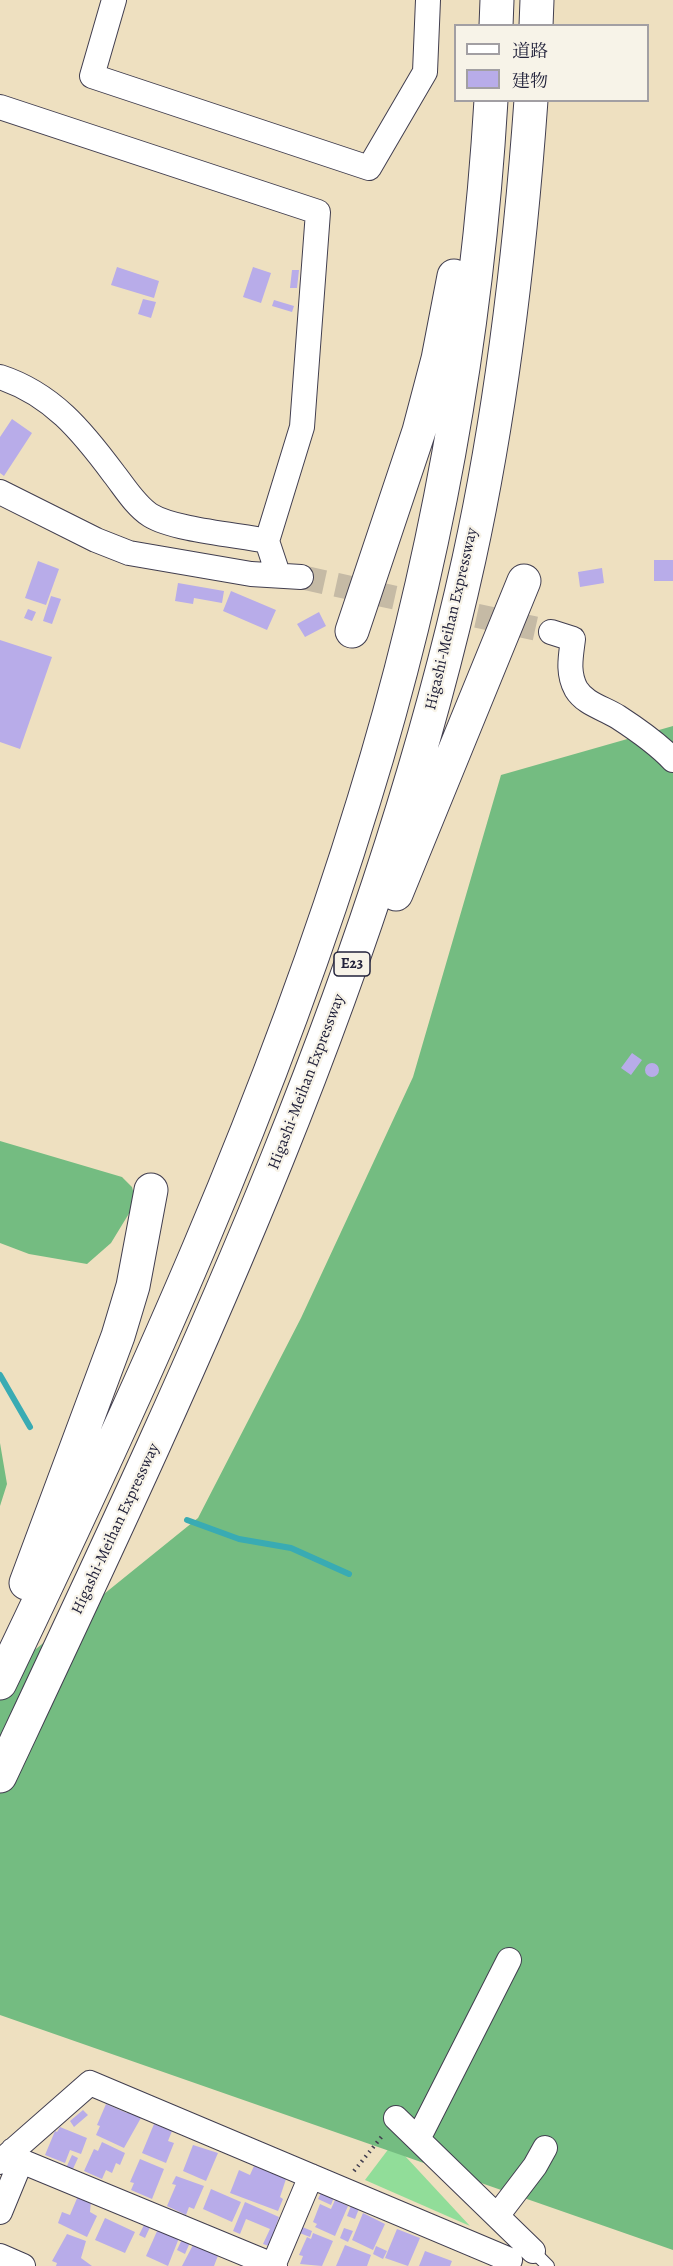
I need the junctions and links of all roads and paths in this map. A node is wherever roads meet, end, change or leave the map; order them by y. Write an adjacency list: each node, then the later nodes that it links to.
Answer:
1 (114, 0): 2 (street)
2 (428, 0)
3 (537, 0): 4 (highway)
4 (536, 24)
5 (483, 102): 15 (highway)
6 (491, 102): 21 (highway, E23)
7 (531, 102): 19 (highway, Higashi-Meihan Expressway / E23)
8 (0, 107): 11 (street)
9 (0, 377): 11 (street)
10 (0, 492): 12 (street)
11 (267, 541): 12 (street)
12 (278, 574): 13 (street)
13 (301, 577)
14 (524, 581): 19 (highway)
15 (352, 631)
16 (551, 632): 17 (street)
17 (673, 760)
18 (151, 1190): 20 (highway)
19 (266, 1190): 22 (highway, Higashi-Meihan Expressway / E23)
20 (0, 1652)
21 (0, 1683)
22 (0, 1776)
23 (509, 1960): 25 (street)
24 (396, 2118): 25 (street); 29 (path)
25 (418, 2139): 31 (street)
26 (545, 2148): 31 (street)
27 (11, 2158): 28 (street); 30 (street); 36 (street)
28 (311, 2176): 29 (street); 36 (street)
29 (339, 2188): 32 (street)
30 (0, 2212)
31 (498, 2217): 32 (street); 34 (street)
32 (474, 2244): 37 (street)
33 (0, 2256): 35 (street)
34 (540, 2258)
35 (23, 2266)
36 (273, 2266)
37 (507, 2266)

